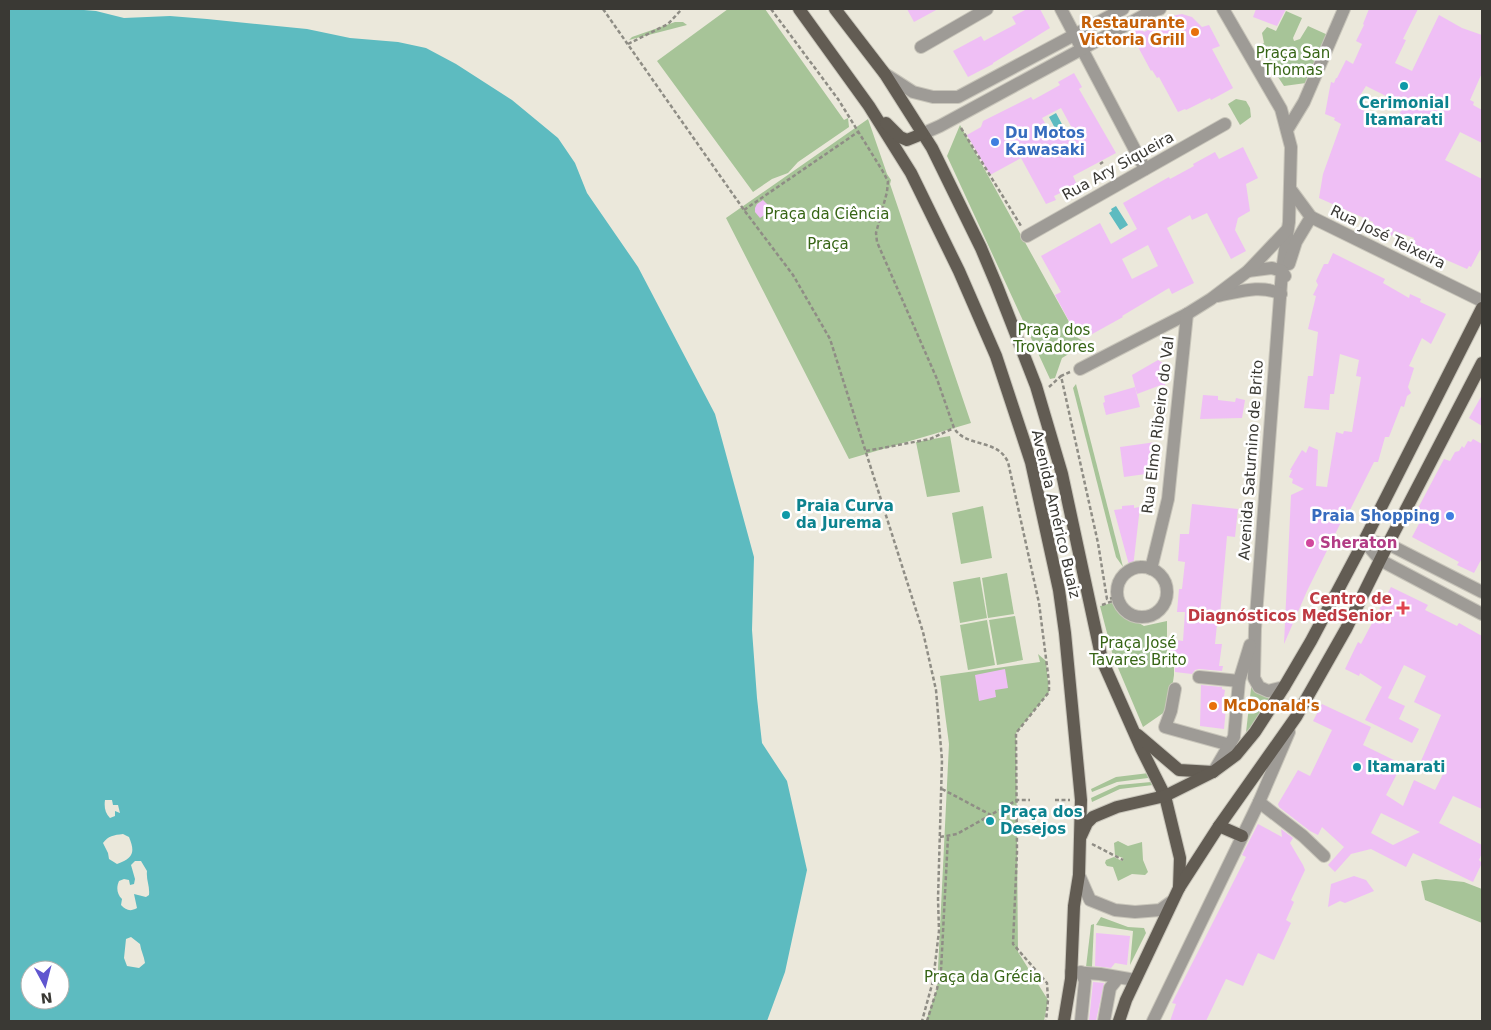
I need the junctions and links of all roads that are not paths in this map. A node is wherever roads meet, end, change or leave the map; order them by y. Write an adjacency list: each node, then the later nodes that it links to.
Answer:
1 (799, 9): 13 (main road, Avenida Américo Buaiz)
2 (835, 9): 12 (main road, Avenida Américo Buaiz)
3 (987, 9): 10 (street)
4 (1061, 9): 9 (street)
5 (1123, 9): 9 (street)
6 (1160, 9): 11 (street)
7 (1223, 9): 15 (street, Avenida Saturnino de Brito)
8 (1344, 9): 15 (street)
9 (1074, 34): 11 (street); 12 (street)
10 (921, 47)
11 (1082, 49): 16 (street); 17 (street)
12 (885, 74): 16 (main road, Avenida Américo Buaiz)
13 (849, 76): 16 (main road); 51 (main road, Avenida Américo Buaiz)
14 (1224, 124): 17 (street, Rua Ary Siqueira)
15 (1287, 130): 18 (street, Avenida Saturnino de Brito)
16 (922, 134): 44 (main road, Avenida Américo Buaiz)
17 (1146, 169): 21 (street, Rua Ary Siqueira)
18 (1291, 190): 19 (street, Rua José Teixeira); 20 (street, Avenida Saturnino de Brito)
19 (1311, 217): 23 (street, Avenida Saturnino de Brito); 26 (street, Rua José Teixeira)
20 (1287, 230): 22 (street); 23 (street, Avenida Saturnino de Brito)
21 (1027, 236)
22 (1248, 271): 23 (street); 25 (street)
23 (1283, 274): 24 (street, Avenida Saturnino de Brito)
24 (1280, 294): 25 (street); 38 (street, Avenida Saturnino de Brito)
25 (1215, 296): 28 (street)
26 (1482, 300)
27 (1482, 308): 31 (main road)
28 (1187, 314): 30 (street); 34 (street, Rua Elmo Ribeiro do Val)
29 (1482, 363): 32 (main road)
30 (1080, 369)
31 (1364, 541): 32 (street); 33 (street); 41 (main road)
32 (1388, 544): 33 (main road); 35 (street)
33 (1380, 560): 36 (street); 43 (main road)
34 (1150, 564): 34 (street)
35 (1477, 589): 36 (street)
36 (1463, 604): 37 (street)
37 (1482, 614)
38 (1255, 629): 40 (street, Avenida Saturnino de Brito); 41 (street, Avenida Saturnino de Brito)
39 (1199, 677): 40 (street)
40 (1239, 681): 45 (street, Avenida Saturnino de Brito)
41 (1284, 688): 46 (main road)
42 (1175, 689): 45 (street)
43 (1296, 717): 48 (street); 49 (main road)
44 (1134, 731): 46 (main road); 47 (main road, Avenida Américo Buaiz)
45 (1230, 745): 46 (street, Avenida Saturnino de Brito)
46 (1213, 772): 47 (main road)
47 (1165, 796): 51 (main road); 54 (main road, Avenida Américo Buaiz)
48 (1259, 802): 50 (street); 52 (street)
49 (1218, 826): 50 (main road); 54 (main road)
50 (1242, 836): 63 (street)
51 (1079, 838): 53 (main road, Avenida Américo Buaiz)
52 (1324, 856)
53 (1079, 876): 55 (street); 56 (main road, Avenida Américo Buaiz)
54 (1179, 888): 55 (main road)
55 (1171, 902): 58 (main road)
56 (1076, 972): 57 (street); 59 (main road, Avenida Américo Buaiz); 60 (street)
57 (1118, 978): 58 (street); 61 (street)
58 (1135, 980): 62 (main road)
59 (1064, 1021)
60 (1081, 1021)
61 (1104, 1021)
62 (1119, 1021)
63 (1153, 1021)

